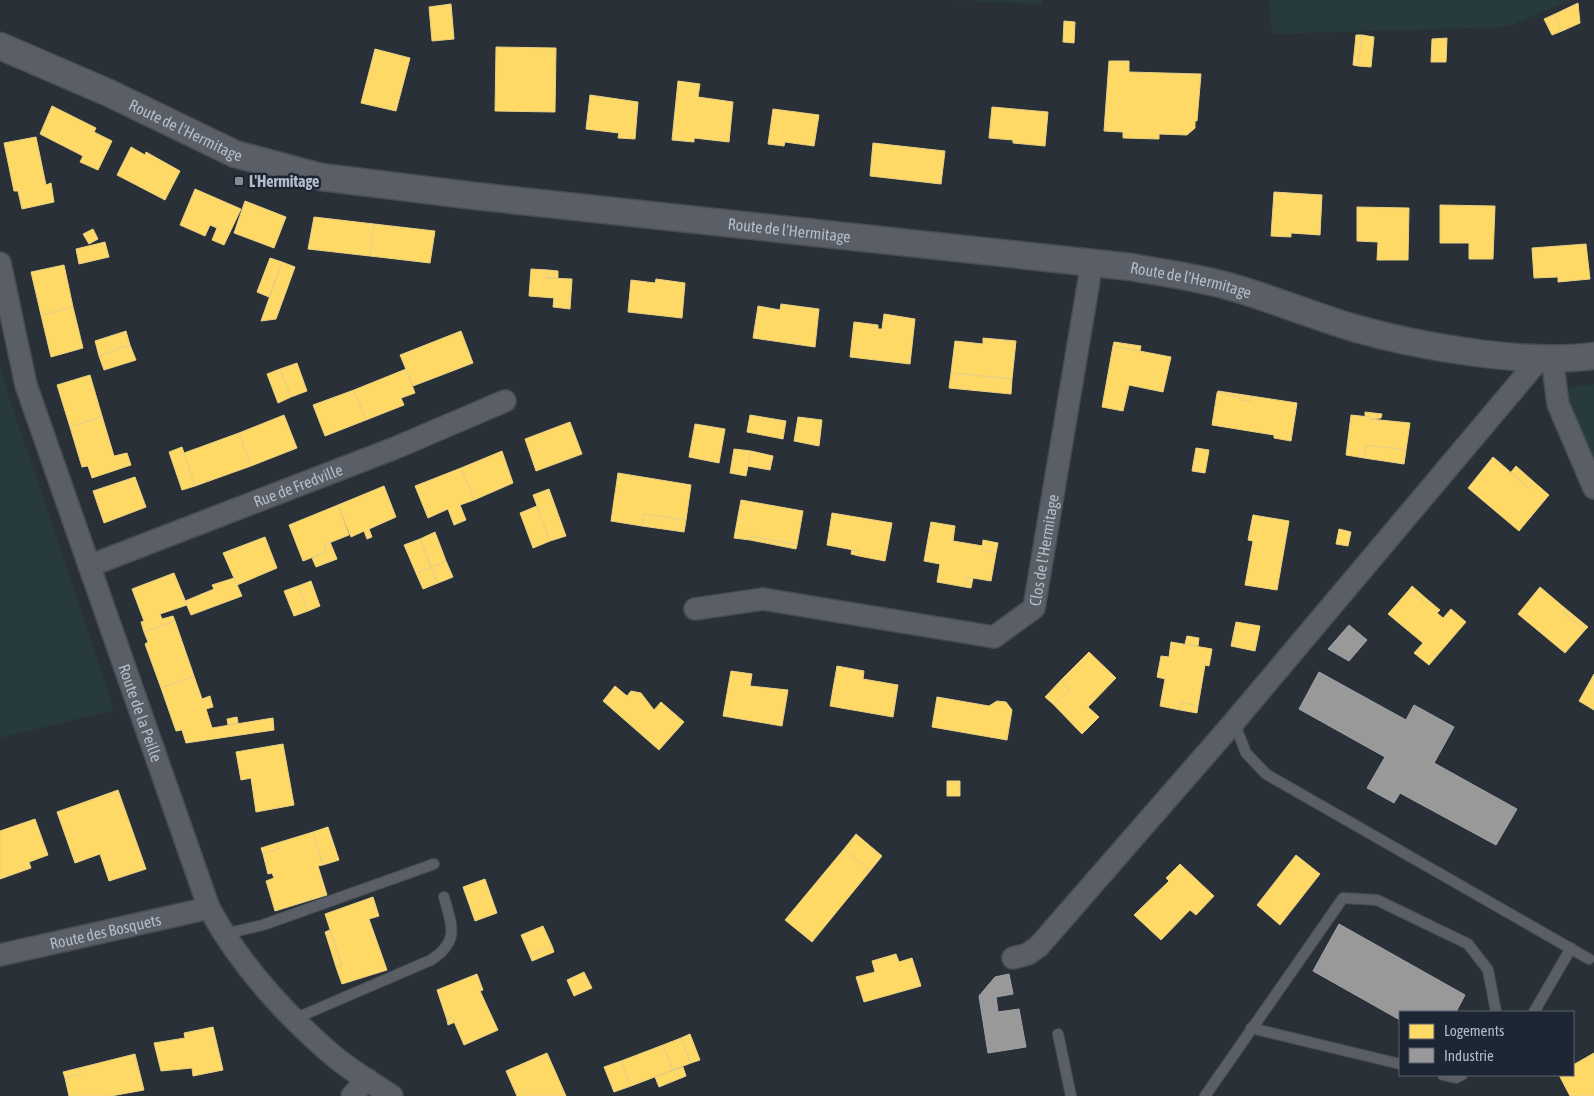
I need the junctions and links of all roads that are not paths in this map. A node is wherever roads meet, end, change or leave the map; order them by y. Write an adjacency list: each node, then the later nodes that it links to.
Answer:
1 (0, 46): 2 (street, Route de l'Hermitage)
2 (1092, 262): 5 (street, Route de l'Hermitage); 9 (street, Clos de l'Hermitage)
3 (0, 263): 8 (street, Route de la Peille)
4 (1594, 356): 5 (street, Route de l'Hermitage)
5 (1546, 357): 7 (street); 10 (street)
6 (505, 401): 8 (street, Rue de Fredville)
7 (1594, 488)
8 (89, 566): 13 (street, Route de la Peille)
9 (696, 609)
10 (1234, 722): 15 (lane); 17 (street)
11 (434, 864): 14 (lane)
12 (444, 897): 21 (lane)
13 (209, 908): 14 (street, Route de la Peille); 16 (street, Route des Bosquets)
14 (224, 934): 21 (street, Route de la Peille)
15 (1571, 948): 18 (lane); 20 (lane)
16 (0, 955)
17 (1013, 958)
18 (1589, 959)
19 (1496, 1011): 22 (lane)
20 (1535, 1011)
21 (294, 1019): 27 (street, Route de la Peille)
22 (1251, 1028): 24 (lane); 31 (lane)
23 (1058, 1034): 30 (lane)
24 (1399, 1064)
25 (1448, 1076): 26 (lane)
26 (1460, 1076)
27 (367, 1079): 28 (street); 29 (street, Route de la Peille)
28 (352, 1096)
29 (392, 1096)
30 (1071, 1096)
31 (1205, 1096)

